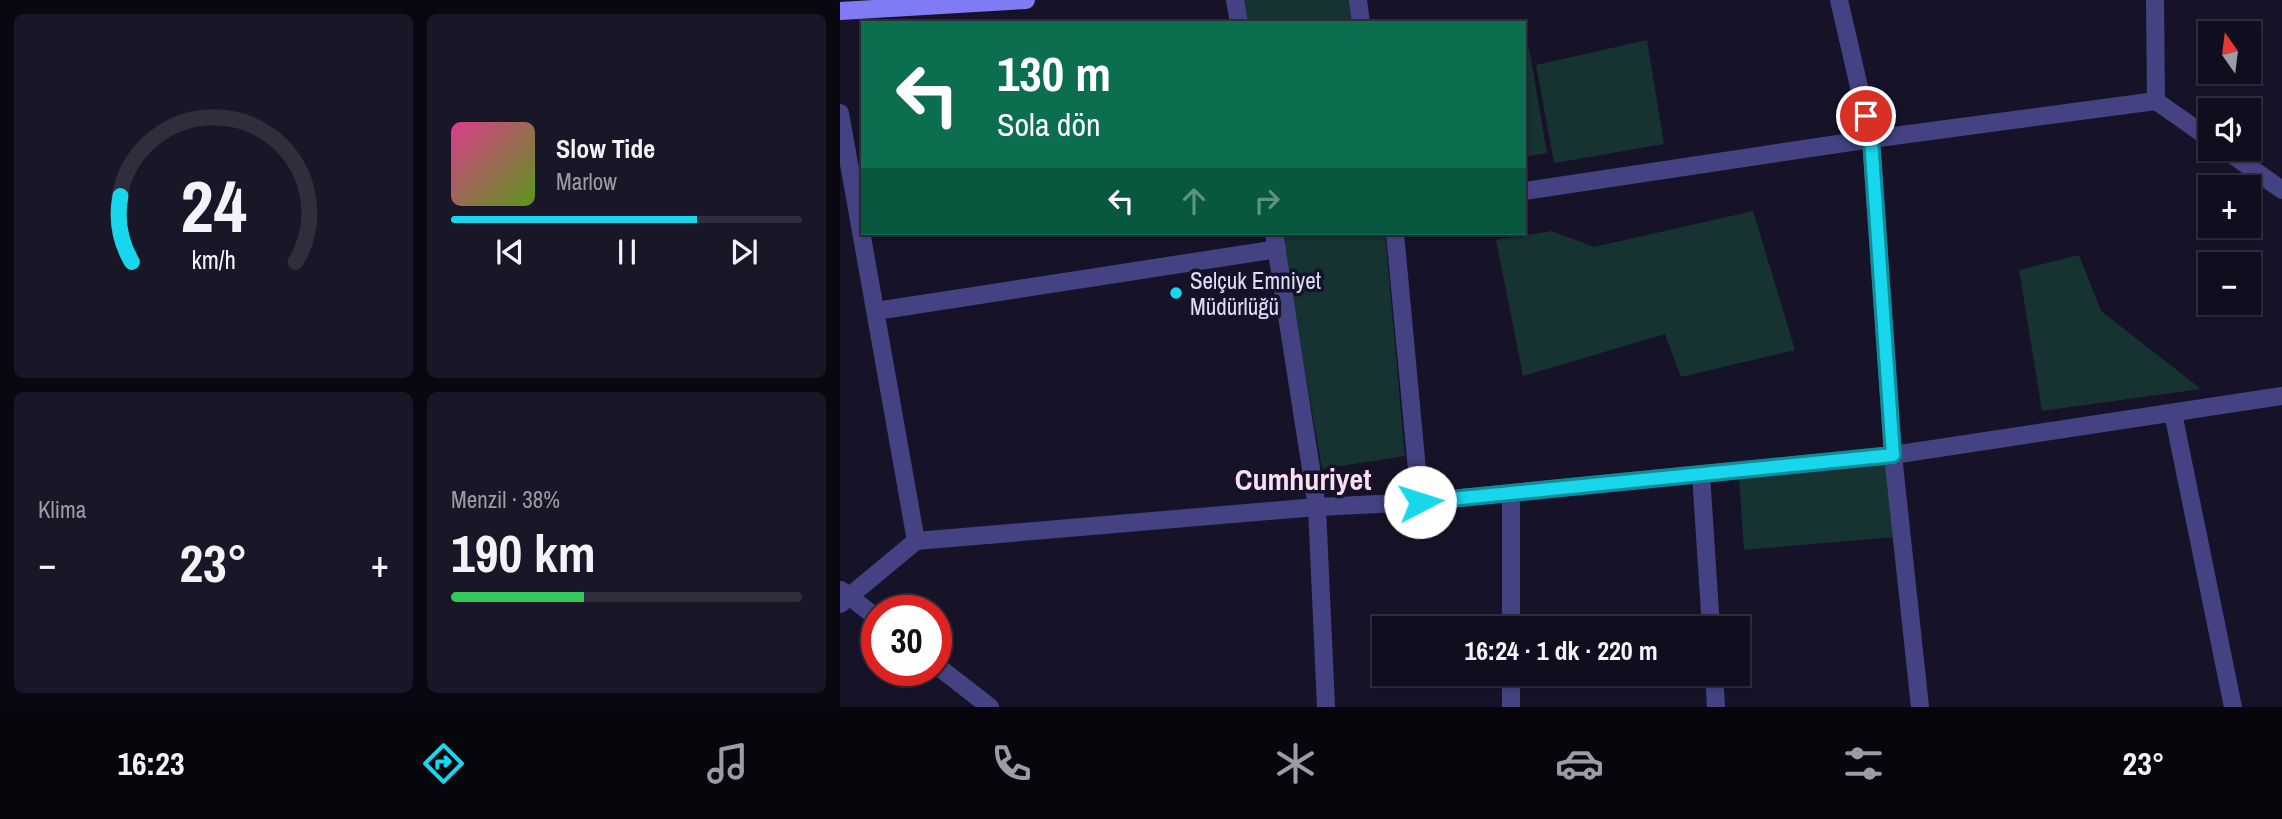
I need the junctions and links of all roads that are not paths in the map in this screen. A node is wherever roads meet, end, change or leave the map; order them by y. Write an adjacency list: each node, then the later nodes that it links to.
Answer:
1 (1026, 0): 6 (street)
2 (1235, 0): 7 (street)
3 (1358, 0): 8 (street)
4 (1839, 0): 12 (street)
5 (2155, 0): 9 (street)
6 (840, 10)
7 (1239, 21)
8 (1362, 21)
9 (2156, 100): 11 (street); 12 (street)
10 (840, 113): 16 (street)
11 (2198, 130)
12 (1871, 139): 15 (street); 23 (street)
13 (2241, 161): 14 (street)
14 (2282, 190)
15 (1526, 191)
16 (861, 228)
17 (862, 235): 20 (street)
18 (1395, 235): 26 (street)
19 (1276, 241): 20 (street); 27 (street)
20 (876, 311): 28 (street)
21 (2282, 396): 22 (street)
22 (2173, 413): 23 (street); 41 (street)
23 (1893, 455): 24 (street); 40 (street)
24 (1701, 474): 25 (street); 32 (street)
25 (1511, 494): 26 (street); 31 (street)
26 (1420, 502): 27 (street)
27 (1317, 507): 28 (street); 37 (street)
28 (916, 541): 29 (street)
29 (843, 596): 30 (street)
30 (861, 608)
31 (1511, 616)
32 (1710, 616)
33 (952, 677): 36 (street)
34 (1511, 686): 38 (street)
35 (1715, 686): 39 (street)
36 (990, 707)
37 (1326, 707)
38 (1511, 707)
39 (1716, 707)
40 (1920, 707)
41 (2233, 707)

